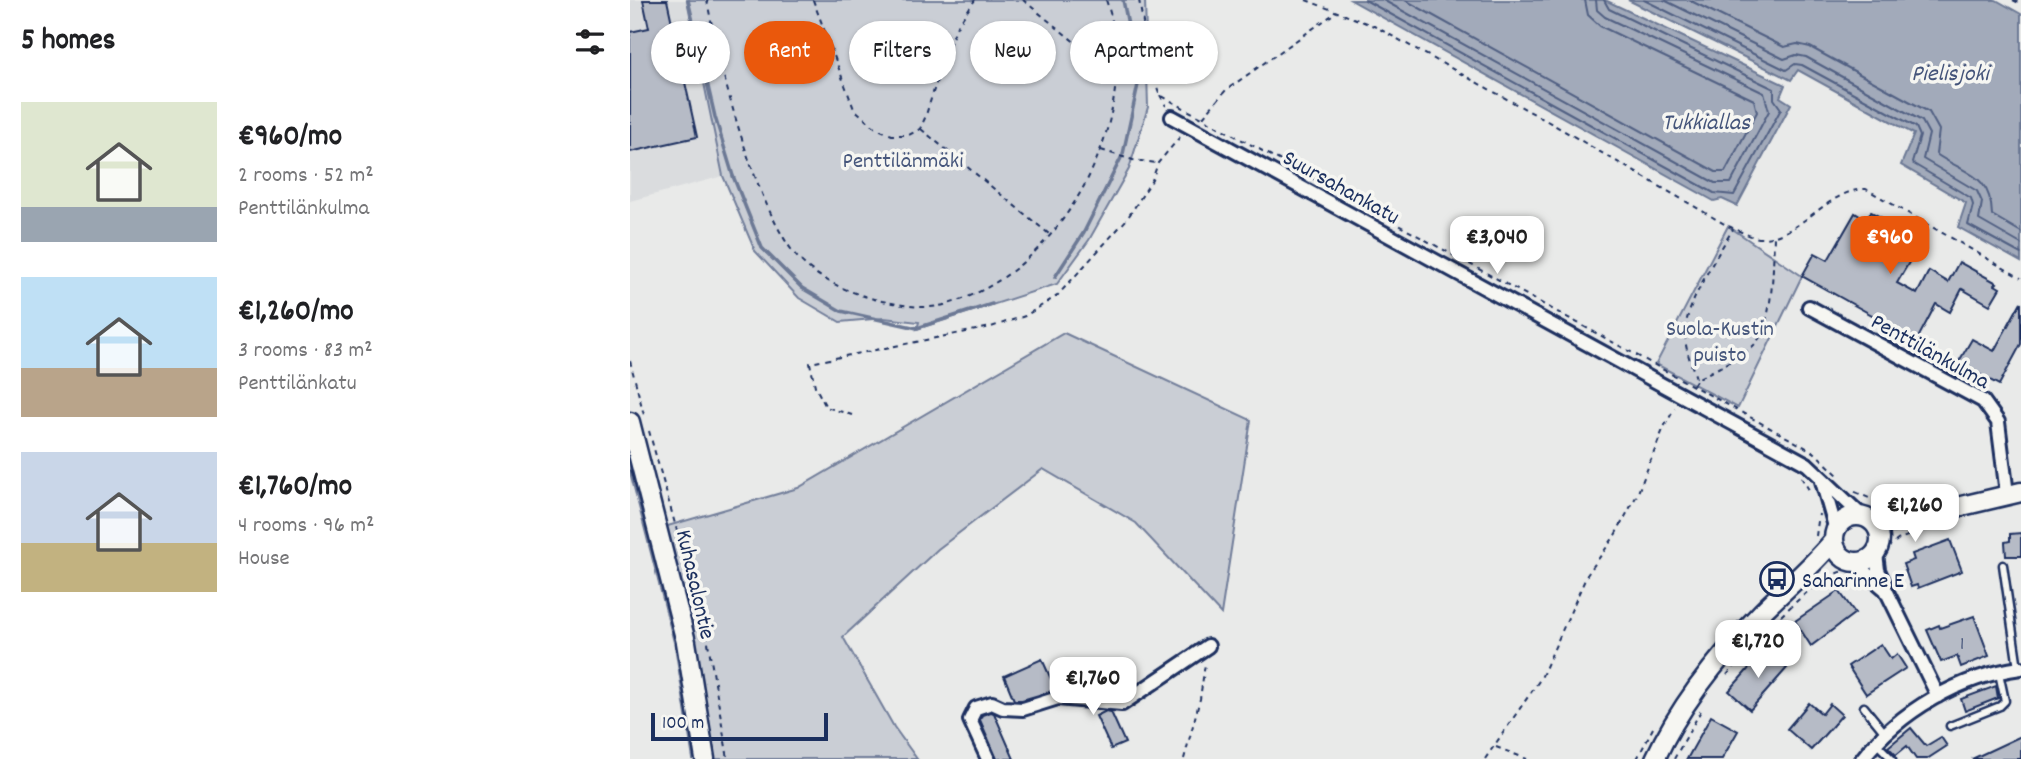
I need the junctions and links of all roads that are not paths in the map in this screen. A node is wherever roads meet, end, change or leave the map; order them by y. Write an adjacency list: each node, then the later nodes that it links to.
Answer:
1 (1172, 117): 4 (street, Suursahankatu)
2 (1809, 307): 5 (street, Penttilänkulma)
3 (630, 422): 21 (street, Kuhasalontie)
4 (1821, 477): 7 (street, Suursahankatu); 8 (street)
5 (2014, 493): 6 (street)
6 (1932, 515): 7 (street); 9 (street)
7 (1866, 518): 8 (street); 9 (street)
8 (1835, 535): 10 (street); 12 (street)
9 (1880, 551): 10 (street); 13 (street)
10 (1848, 564): 12 (street); 13 (street)
11 (2003, 565): 15 (lane)
12 (1806, 571): 23 (street)
13 (1886, 590): 17 (street)
14 (1208, 646): 22 (street)
15 (2020, 668): 16 (street)
16 (1998, 671): 17 (street); 19 (lane)
17 (1938, 696): 20 (street)
18 (1864, 707): 20 (lane)
19 (1950, 726)
20 (1880, 738): 24 (street); 25 (lane)
21 (705, 759)
22 (989, 759)
23 (1656, 759)
24 (1862, 759)
25 (1892, 759)

